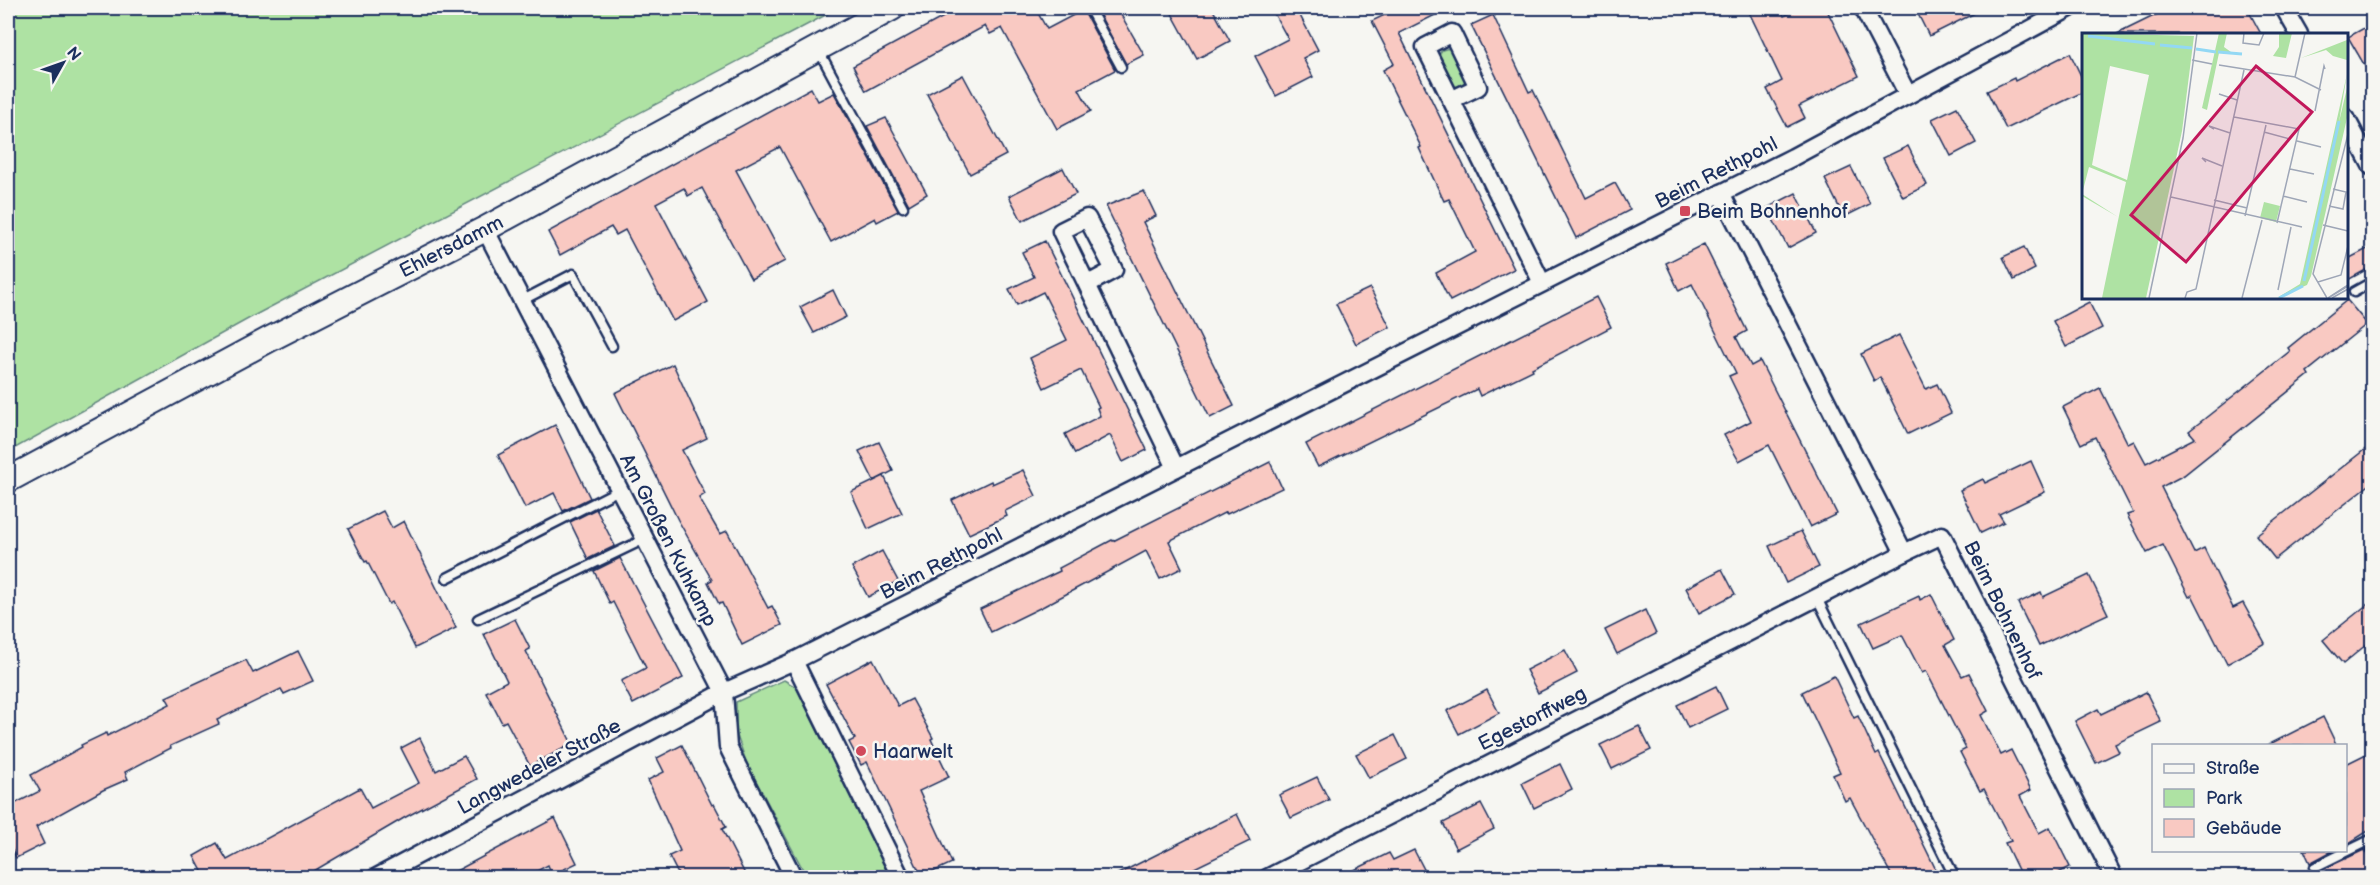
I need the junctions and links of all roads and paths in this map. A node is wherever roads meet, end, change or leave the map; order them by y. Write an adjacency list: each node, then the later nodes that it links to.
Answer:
1 (892, 8): 7 (street, Ehlersdamm)
2 (1089, 8): 8 (lane)
3 (1863, 8): 9 (street)
4 (2070, 8): 9 (street, Beim Rethpohl)
5 (2284, 8): 6 (street)
6 (2298, 33)
7 (817, 48): 14 (lane); 15 (street, Ehlersdamm)
8 (1121, 67)
9 (1908, 95): 13 (street, Beim Rethpohl)
10 (1451, 100): 17 (street)
11 (2347, 120): 12 (street)
12 (2373, 167)
13 (1721, 193): 17 (street, Beim Rethpohl); 26 (street)
14 (903, 207)
15 (485, 229): 20 (street, Am Großen Kuhkamp); 23 (street, Ehlersdamm)
16 (2373, 282): 19 (lane)
17 (1542, 283): 22 (street, Beim Rethpohl)
18 (1088, 284): 22 (street)
19 (2354, 292)
20 (523, 300): 21 (lane); 24 (street, Am Großen Kuhkamp)
21 (612, 346)
22 (1176, 468): 30 (street, Beim Rethpohl)
23 (8, 480)
24 (620, 490): 25 (street, Am Großen Kuhkamp); 27 (lane)
25 (645, 539): 29 (lane); 31 (street, Am Großen Kuhkamp)
26 (1904, 553): 28 (street, Egestorffweg); 42 (street, Beim Bohnenhof)
27 (447, 578)
28 (1817, 598): 40 (street, Egestorffweg); 41 (lane)
29 (478, 619)
30 (794, 660): 31 (street, Beim Rethpohl); 39 (street)
31 (724, 693): 37 (street, Langwedeler Straße); 38 (street, Am Großen Kuhkamp)
32 (2370, 841): 33 (lane); 35 (lane)
33 (2347, 852)
34 (2347, 852): 36 (lane)
35 (2373, 852)
36 (2315, 867)
37 (375, 878)
38 (794, 878)
39 (901, 878)
40 (1267, 878)
41 (1955, 878)
42 (2114, 878)

